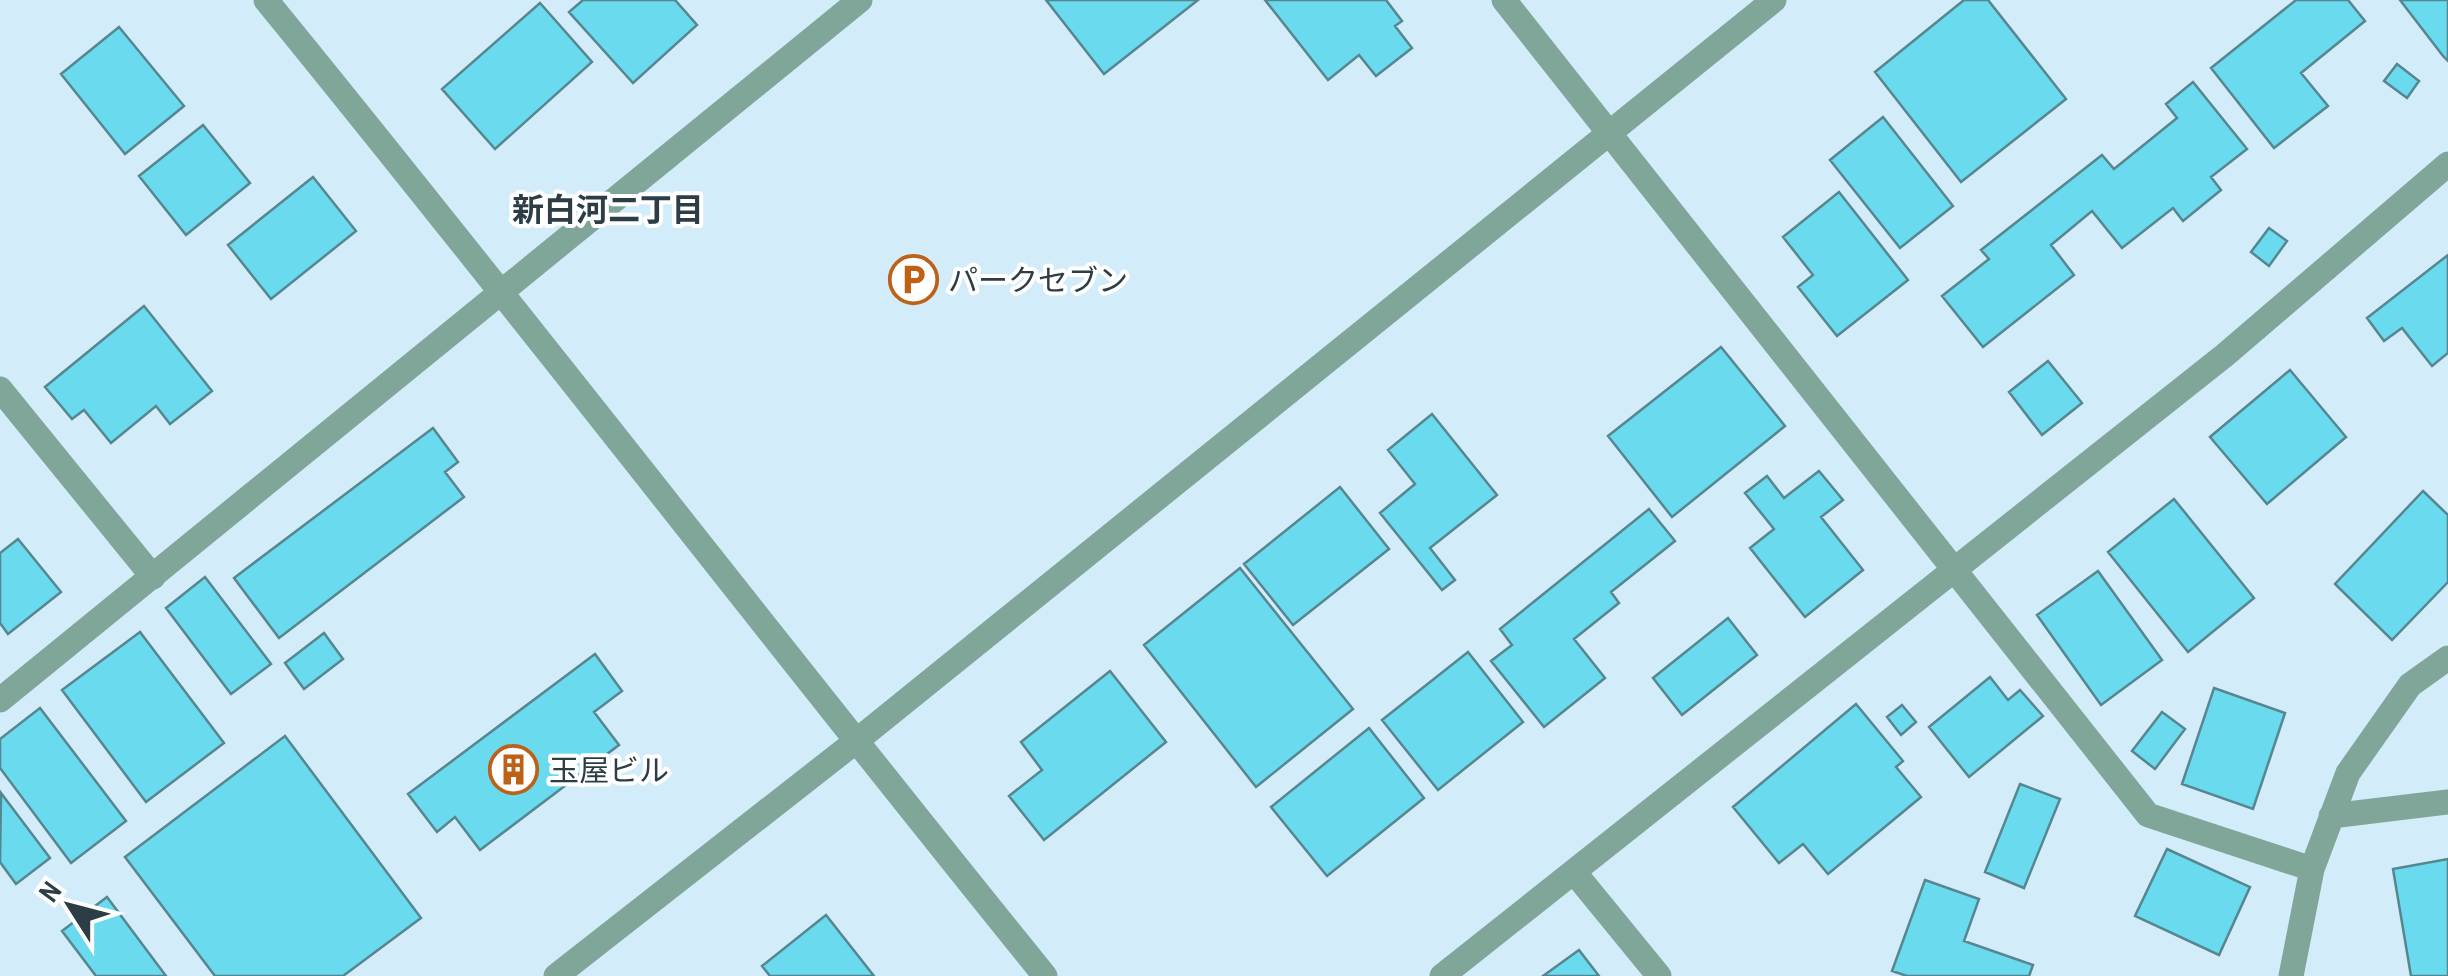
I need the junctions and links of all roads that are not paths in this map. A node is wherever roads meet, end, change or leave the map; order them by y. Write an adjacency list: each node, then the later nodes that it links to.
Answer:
1 (266, 0): 7 (street)
2 (860, 0): 7 (street)
3 (1504, 0): 5 (street)
4 (1774, 0): 5 (street)
5 (1611, 131): 9 (street); 13 (street)
6 (2448, 164): 9 (street)
7 (502, 289): 10 (street); 13 (street)
8 (0, 389): 10 (street)
9 (1955, 567): 16 (street); 17 (street)
10 (153, 577): 12 (street)
11 (2448, 658): 15 (street)
12 (0, 700)
13 (855, 742): 18 (street); 19 (street)
14 (2448, 802): 15 (street)
15 (2331, 816): 16 (street)
16 (2312, 869): 22 (street)
17 (1574, 872): 20 (street); 21 (street)
18 (556, 976)
19 (1045, 976)
20 (1442, 976)
21 (1659, 976)
22 (2290, 976)

